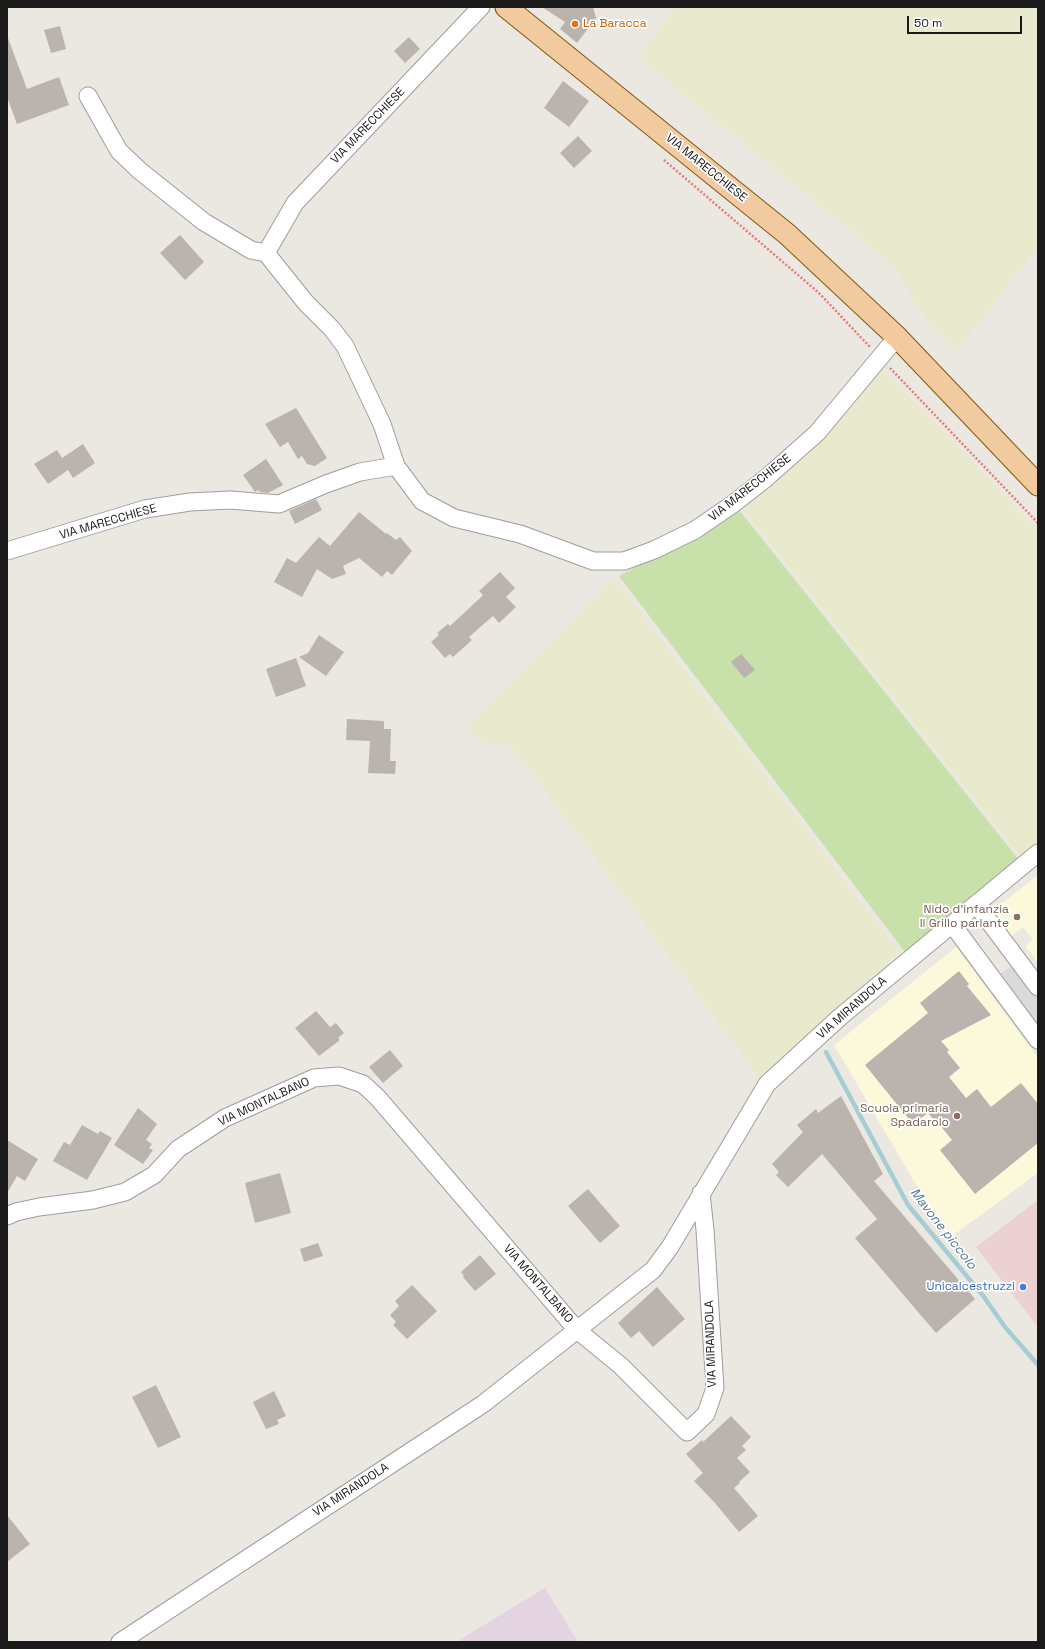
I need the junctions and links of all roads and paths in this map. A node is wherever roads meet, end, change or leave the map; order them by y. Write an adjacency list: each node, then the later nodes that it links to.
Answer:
1 (481, 7): 5 (street, VIA MARECCHIESE)
2 (506, 7): 6 (main road, VIA MARECCHIESE)
3 (88, 96): 5 (street)
4 (659, 155): 7 (path)
5 (266, 253): 9 (street, VIA MARECCHIESE)
6 (897, 338): 9 (street, VIA MARECCHIESE); 10 (main road, VIA MARECCHIESE)
7 (872, 349)
8 (889, 367): 11 (path)
9 (396, 466): 12 (street, VIA MARECCHIESE)
10 (1038, 485)
11 (1038, 523)
12 (7, 551)
13 (1038, 853): 14 (street, VIA MIRANDOLA)
14 (976, 904): 15 (street, VIA MIRANDOLA); 16 (street)
15 (952, 924): 17 (street); 18 (street, VIA MIRANDOLA)
16 (1038, 987)
17 (1038, 1040)
18 (701, 1194): 20 (street, VIA MIRANDOLA); 20 (street, VIA MIRANDOLA)
19 (7, 1216): 20 (street, VIA MONTALBANO)
20 (577, 1330): 21 (street, VIA MIRANDOLA)
21 (120, 1642)

